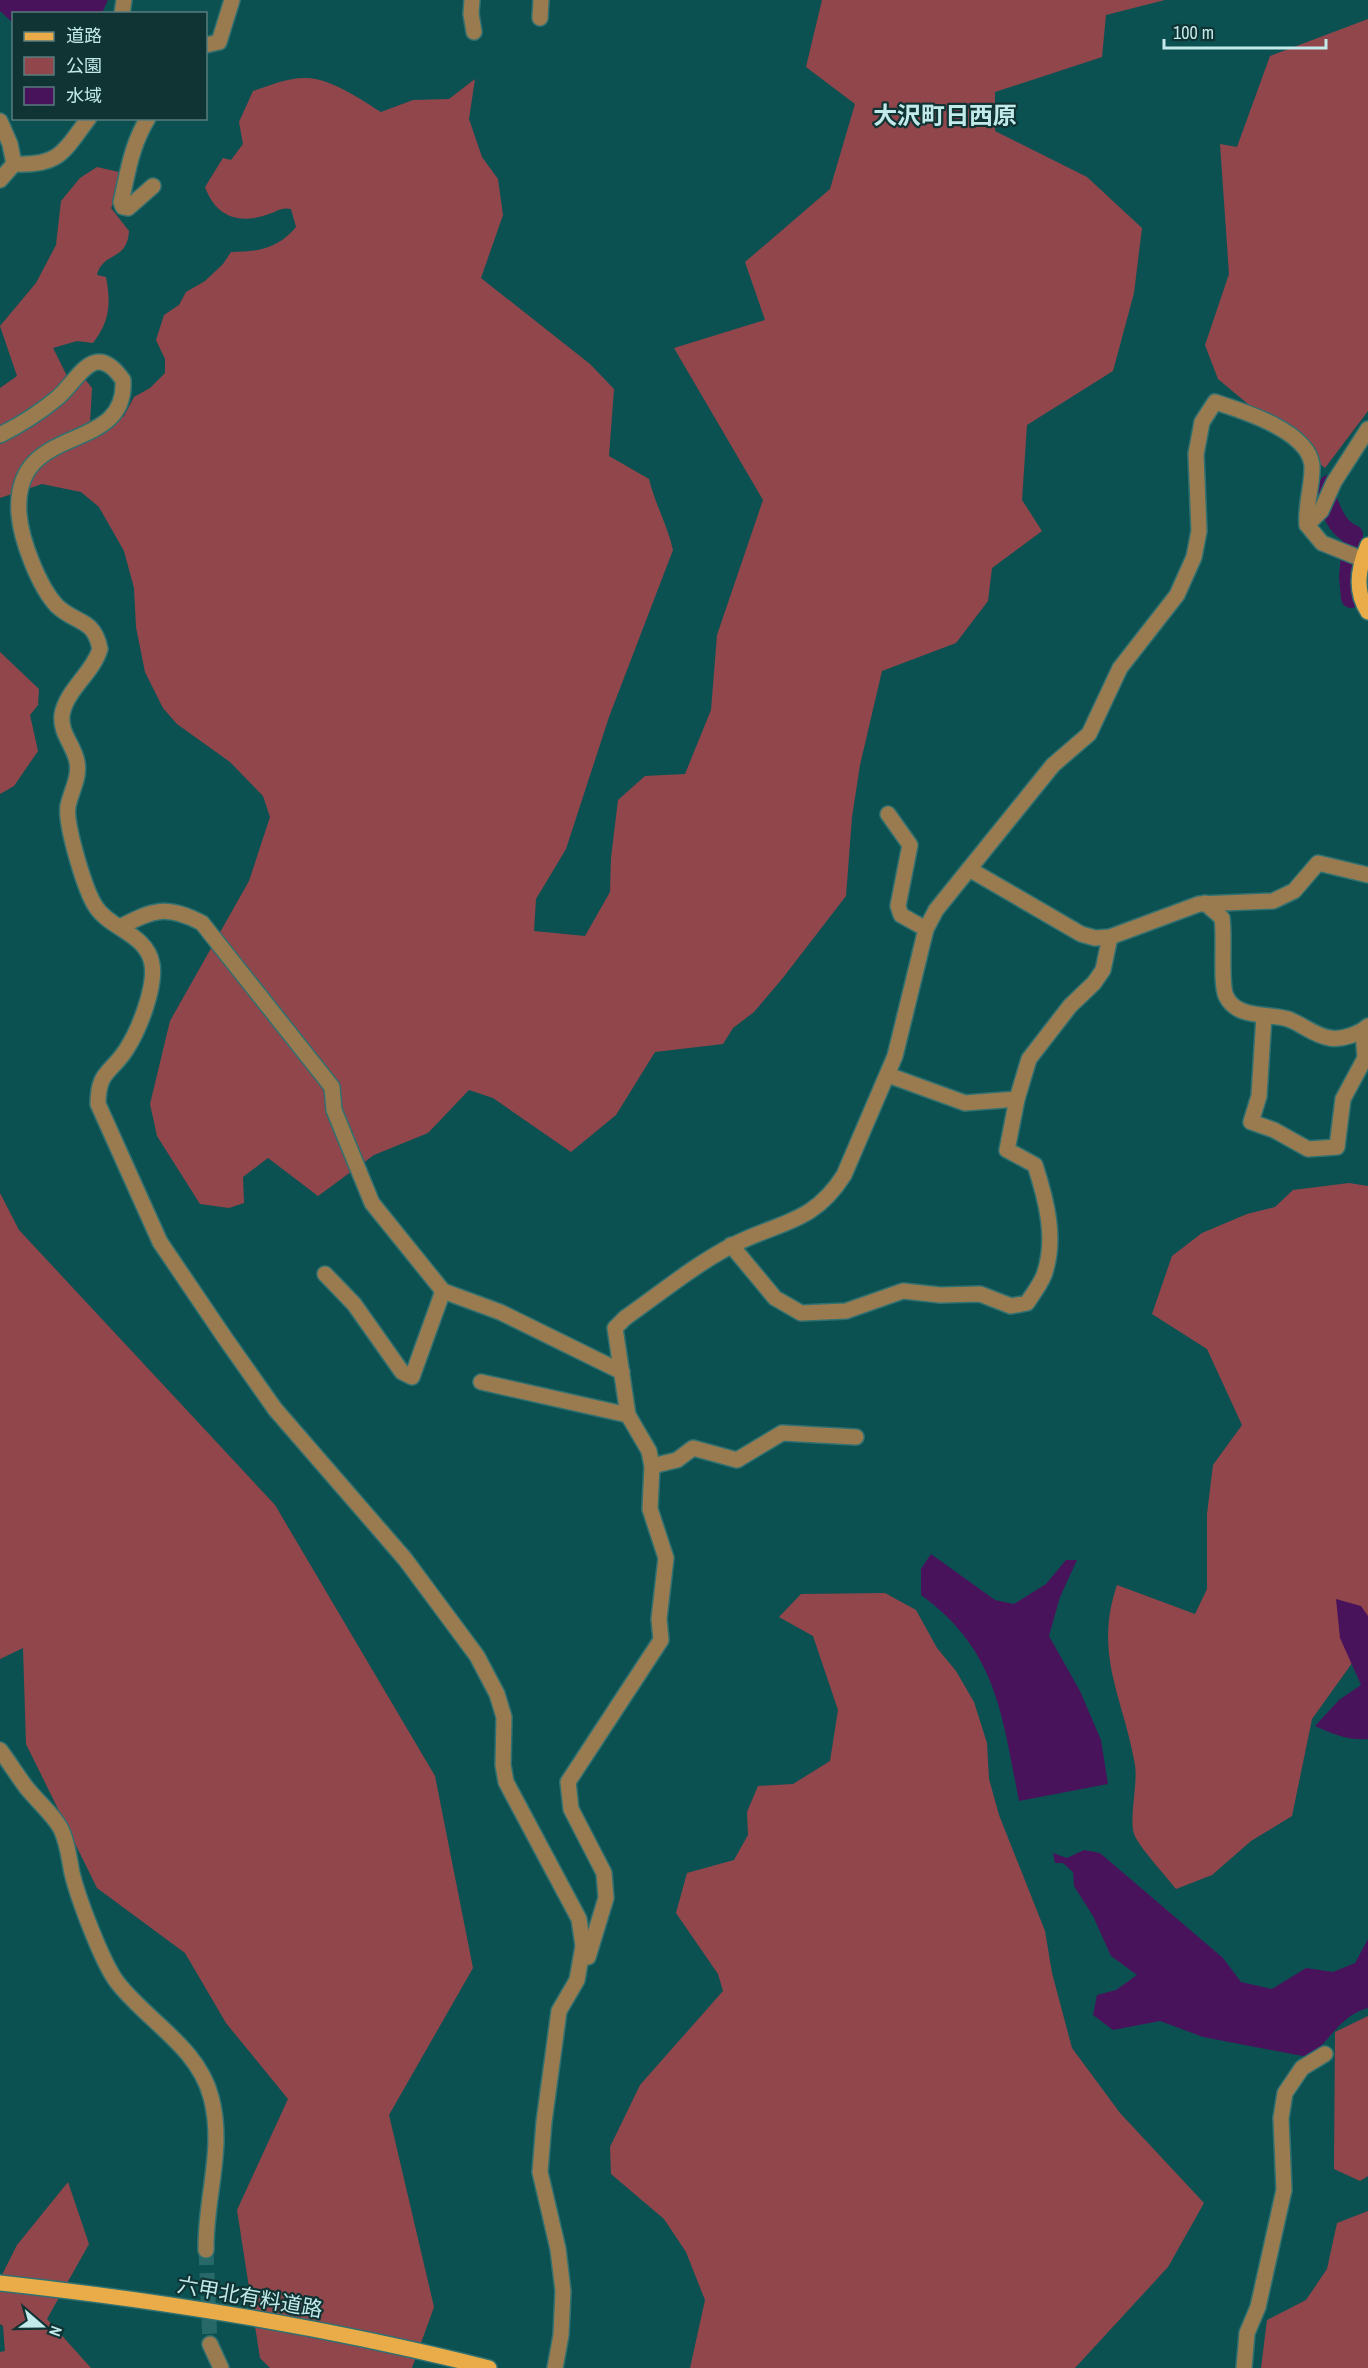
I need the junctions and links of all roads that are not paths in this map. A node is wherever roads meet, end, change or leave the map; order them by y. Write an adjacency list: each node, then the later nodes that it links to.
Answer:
1 (232, 0): 6 (street)
2 (472, 0): 5 (street)
3 (541, 0): 4 (street)
4 (540, 18)
5 (474, 32)
6 (207, 45)
7 (87, 120): 10 (street)
8 (147, 120): 12 (street)
9 (0, 121): 10 (street)
10 (14, 164): 11 (street)
11 (0, 180)
12 (153, 186)
13 (1368, 429): 15 (street)
14 (0, 435): 22 (street)
15 (1307, 525): 16 (street); 19 (street)
16 (1365, 552): 17 (main road)
17 (1368, 612)
18 (888, 814): 23 (street)
19 (969, 869): 23 (street); 24 (street)
20 (1368, 875): 21 (street)
21 (1205, 903): 24 (street); 25 (street)
22 (120, 927): 31 (street); 38 (street)
23 (926, 929): 27 (street)
24 (1110, 937): 28 (street)
25 (1264, 1016): 26 (street); 26 (street)
26 (1365, 1028)
27 (888, 1075): 28 (street); 29 (street)
28 (1017, 1099): 29 (street)
29 (731, 1245): 32 (street)
30 (325, 1274): 31 (street)
31 (443, 1291): 32 (street)
32 (622, 1372): 34 (street)
33 (481, 1382): 34 (street)
34 (628, 1415): 36 (street)
35 (856, 1437): 36 (street)
36 (652, 1466): 38 (street)
37 (0, 1750): 40 (street)
38 (581, 1956): 45 (street)
39 (1325, 2054): 46 (street)
40 (206, 2250)
41 (0, 2283): 44 (main road, 六甲北有料道路)
42 (210, 2344): 43 (street)
43 (221, 2368)
44 (489, 2368)
45 (555, 2368)
46 (1244, 2368)

